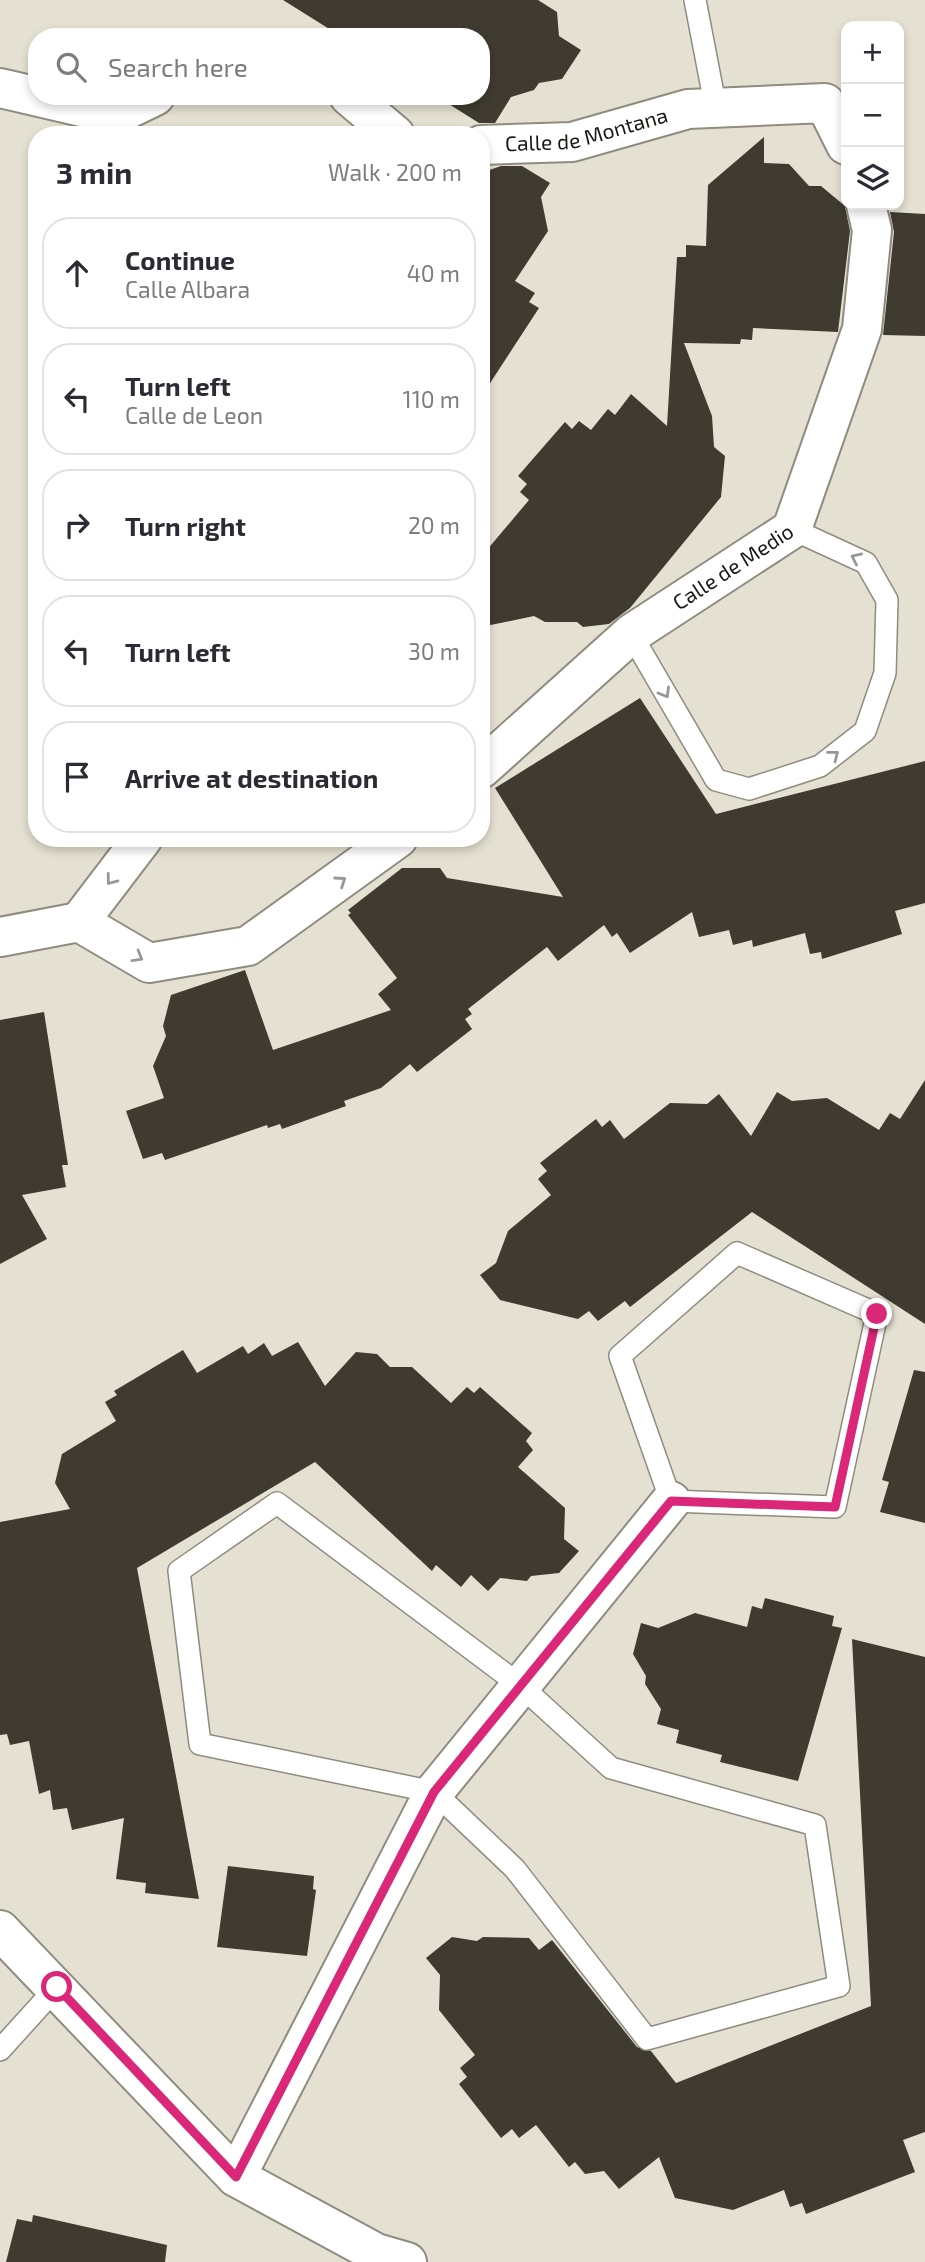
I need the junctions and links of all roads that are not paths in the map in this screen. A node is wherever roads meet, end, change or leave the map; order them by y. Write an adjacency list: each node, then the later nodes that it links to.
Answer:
1 (695, 0): 7 (lane)
2 (0, 88): 3 (street)
3 (28, 97)
4 (54, 105): 8 (street)
5 (143, 105): 8 (street)
6 (359, 105): 9 (street)
7 (702, 109): 10 (street); 11 (street, Calle de Montana)
8 (117, 125)
9 (384, 126)
10 (841, 135)
11 (490, 145)
12 (867, 210): 13 (street, Calle de Medio)
13 (792, 529): 14 (street, Calle de Medio); 14 (lane, one-way to 13)
14 (631, 634): 15 (street, Calle de Medio)
15 (490, 761)
16 (136, 847): 18 (street, one-way to 18)
17 (386, 847): 18 (street, one-way to 17)
18 (79, 922): 19 (street)
19 (0, 937)
20 (671, 1501): 20 (lane); 21 (street)
21 (521, 1686): 22 (street); 22 (lane); 22 (lane)
22 (434, 1792): 26 (street)
23 (0, 1930): 24 (street)
24 (57, 1987): 25 (lane); 26 (street)
25 (0, 2050)
26 (236, 2177): 27 (street)
27 (407, 2262)

